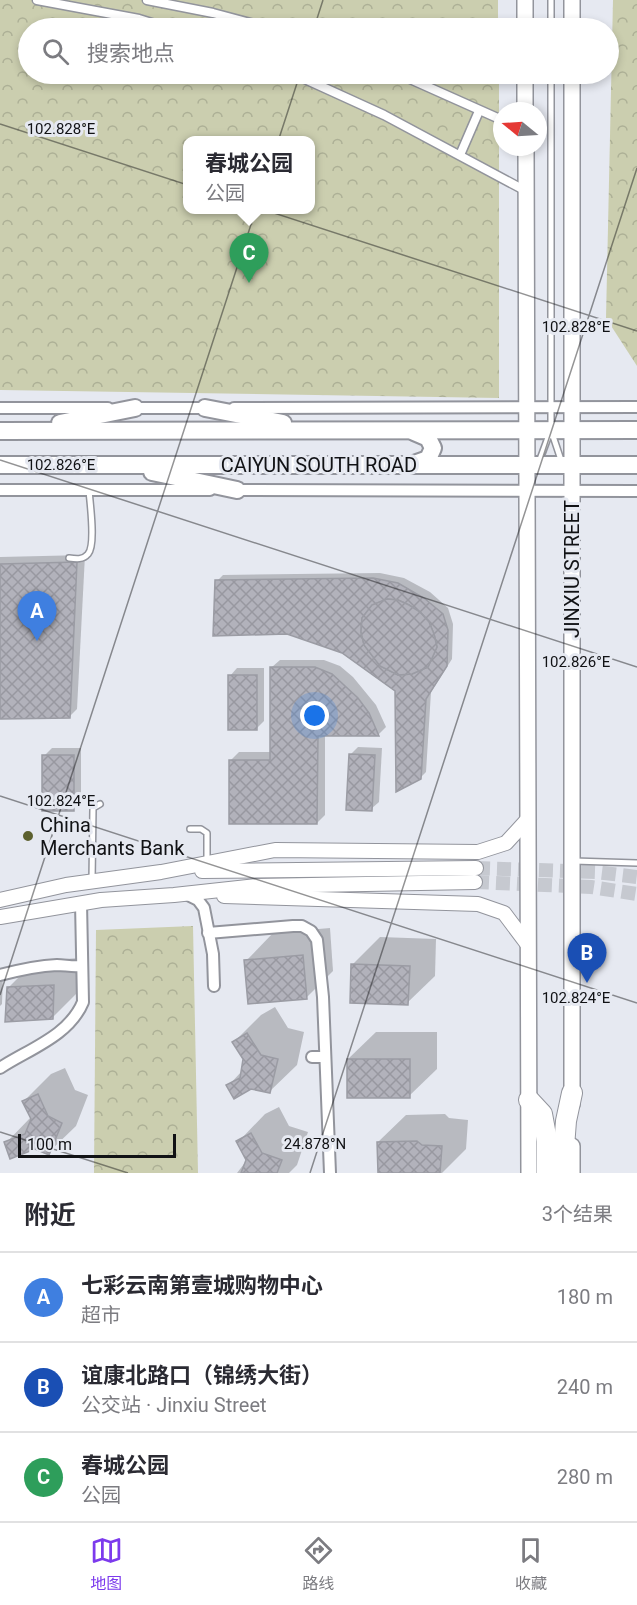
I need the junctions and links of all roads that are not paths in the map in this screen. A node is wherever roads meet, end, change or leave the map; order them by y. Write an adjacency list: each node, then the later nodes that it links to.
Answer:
1 (37, 0): 6 (street)
2 (147, 0): 7 (street)
3 (525, 0): 8 (main road)
4 (551, 0): 9 (lane)
5 (572, 0): 10 (main road)
6 (134, 18)
7 (232, 18)
8 (525, 18)
9 (551, 18)
10 (572, 18)
11 (316, 84): 19 (street)
12 (421, 84): 17 (street)
13 (525, 84): 16 (main road)
14 (551, 84): 28 (lane)
15 (572, 84): 23 (main road, JINXIU STREET)
16 (525, 102)
17 (479, 111): 18 (street); 19 (street)
18 (493, 116)
19 (460, 155): 21 (street)
20 (526, 156): 21 (main road)
21 (526, 191): 22 (main road)
22 (526, 407): 27 (street); 28 (street); 31 (main road)
23 (572, 407): 24 (street); 28 (street); 33 (main road, JINXIU STREET)
24 (637, 407)
25 (0, 408): 26 (street)
26 (135, 408): 27 (street); 36 (main road)
27 (205, 408): 29 (main road)
28 (551, 408): 32 (lane)
29 (319, 430): 30 (main road, CAIYUN SOUTH ROAD); 36 (main road, CAIYUN SOUTH ROAD)
30 (411, 430): 31 (main road, CAIYUN SOUTH ROAD); 39 (main road)
31 (526, 430): 32 (main road, CAIYUN SOUTH ROAD); 40 (main road)
32 (551, 430): 33 (main road, CAIYUN SOUTH ROAD); 40 (lane); 41 (lane)
33 (572, 430): 34 (main road, CAIYUN SOUTH ROAD); 41 (main road, JINXIU STREET)
34 (637, 430)
35 (0, 431): 36 (main road, CAIYUN SOUTH ROAD)
36 (24, 431)
37 (0, 465): 38 (main road, CAIYUN SOUTH ROAD)
38 (119, 465): 39 (main road, CAIYUN SOUTH ROAD); 45 (main road)
39 (410, 465): 40 (main road, CAIYUN SOUTH ROAD)
40 (532, 465): 41 (main road, CAIYUN SOUTH ROAD); 46 (main road)
41 (568, 465): 42 (main road, CAIYUN SOUTH ROAD); 47 (main road, JINXIU STREET)
42 (637, 465)
43 (0, 490): 44 (street)
44 (89, 490): 45 (street); 49 (lane)
45 (237, 490): 46 (street)
46 (527, 490): 47 (street); 51 (main road)
47 (573, 490): 48 (street); 53 (main road, JINXIU STREET)
48 (637, 491)
49 (69, 558)
50 (100, 804): 57 (lane)
51 (528, 819): 54 (street); 63 (main road)
52 (190, 830): 54 (lane)
53 (572, 861): 55 (lane); 70 (main road, JINXIU STREET)
54 (207, 863): 56 (street)
55 (637, 863)
56 (161, 872): 57 (street); 58 (street)
57 (92, 881): 59 (street)
58 (181, 895): 60 (street); 62 (street); 63 (street)
59 (0, 900)
60 (81, 903): 61 (street); 64 (street)
61 (0, 917)
62 (208, 933): 66 (street); 68 (street)
63 (528, 945): 71 (main road)
64 (81, 966): 65 (street); 69 (street)
65 (0, 975)
66 (214, 986)
67 (312, 1057): 68 (street)
68 (325, 1057): 73 (street)
69 (0, 1068)
70 (572, 1092): 72 (highway); 77 (main road, JINXIU STREET)
71 (529, 1100): 72 (highway); 74 (main road)
72 (555, 1142): 75 (highway); 76 (highway)
73 (330, 1173)
74 (529, 1173)
75 (547, 1173)
76 (562, 1173)
77 (572, 1173)

